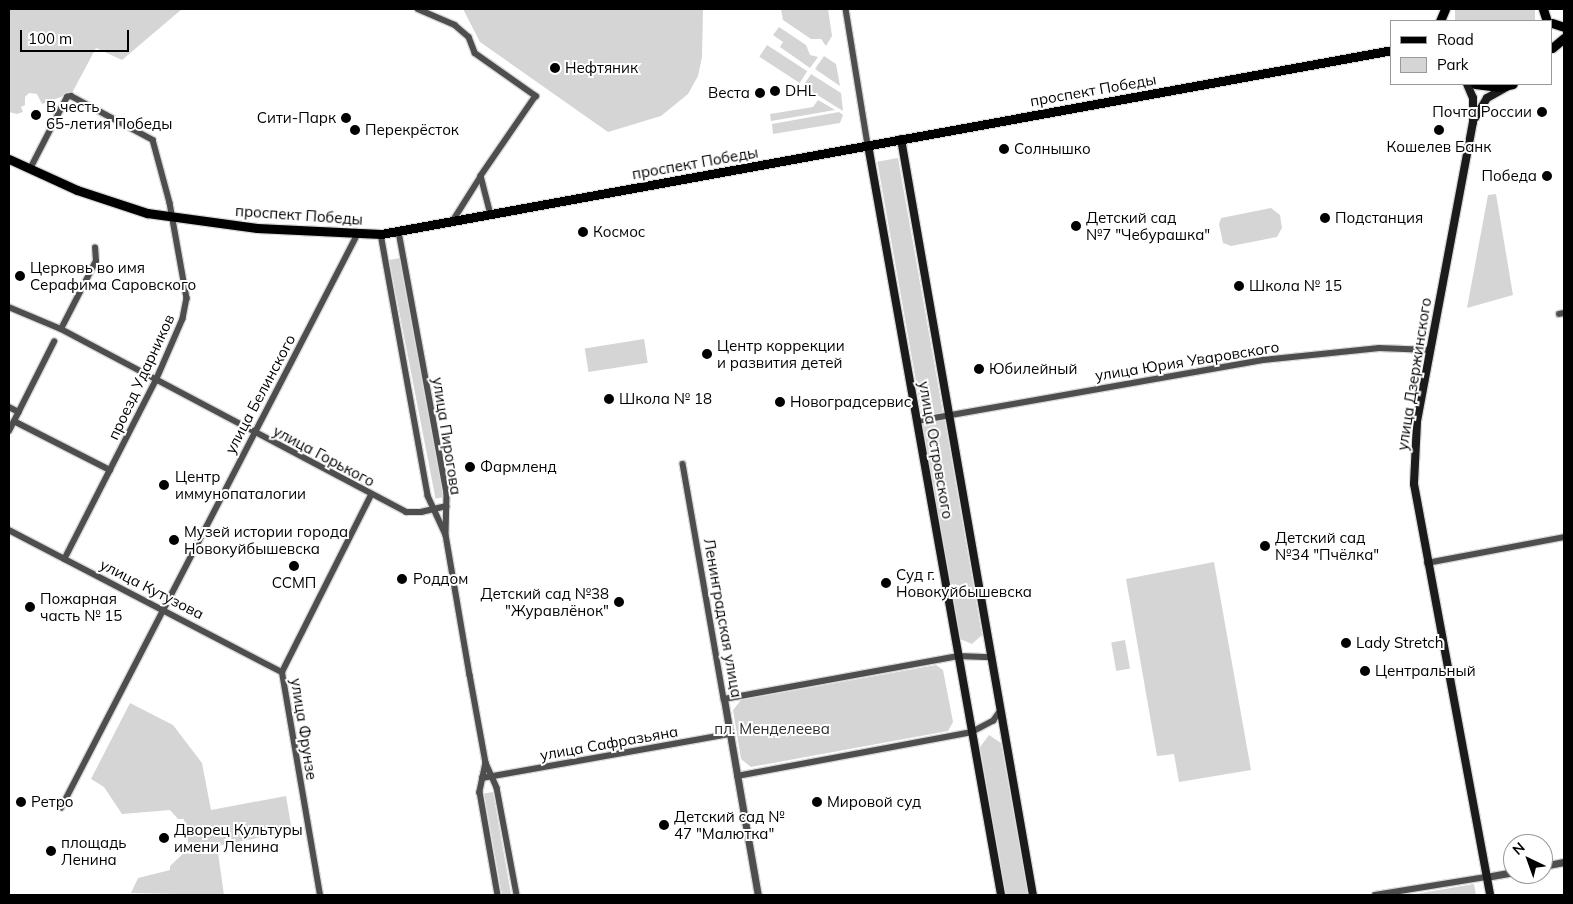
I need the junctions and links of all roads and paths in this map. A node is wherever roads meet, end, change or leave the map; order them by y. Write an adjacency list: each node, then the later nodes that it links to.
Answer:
1 (418, 9): 15 (street)
2 (846, 9): 12 (street, улица Островского)
3 (1564, 38): 4 (main road)
4 (1553, 47)
5 (1390, 50): 11 (main road, проспект Победы)
6 (1468, 85): 10 (main road, улица Дзержинского)
7 (1483, 85): 8 (main road)
8 (1508, 85)
9 (1510, 85): 10 (main road, улица Дзержинского)
10 (1473, 122): 26 (main road, улица Дзержинского)
11 (901, 139): 12 (main road, проспект Победы); 30 (main road, улица Островского)
12 (868, 145): 16 (main road, проспект Победы); 32 (main road, улица Островского)
13 (9, 159): 14 (main road, проспект Победы)
14 (30, 169): 17 (main road, проспект Победы); 17 (street, проезд Ударников)
15 (481, 176): 16 (street); 18 (street)
16 (491, 215): 18 (main road, проспект Победы)
17 (172, 216): 20 (main road, проспект Победы); 27 (street, проезд Ударников)
18 (452, 222): 19 (main road, проспект Победы)
19 (399, 232): 21 (main road, проспект Победы); 38 (street, улица Пирогова)
20 (358, 233): 21 (main road, проспект Победы); 34 (street, улица Белинского)
21 (381, 234): 39 (street, улица Пирогова)
22 (95, 248): 24 (street)
23 (9, 307): 24 (street, улица Горького)
24 (61, 329): 27 (street, улица Горького)
25 (54, 342): 29 (street)
26 (1430, 350): 30 (street, улица Юрия Уваровского); 44 (main road, улица Дзержинского)
27 (156, 381): 34 (street, улица Горького); 36 (street, проезд Ударников)
28 (9, 407): 29 (street)
29 (19, 412): 31 (street)
30 (949, 415): 32 (street, улица Юрия Уваровского); 47 (main road, улица Островского)
31 (14, 421): 33 (street); 36 (street)
32 (917, 421): 46 (main road, улица Островского)
33 (9, 431)
34 (254, 432): 37 (street, улица Горького); 45 (street, улица Белинского)
35 (683, 464): 49 (street, Ленинградская улица)
36 (110, 470): 43 (street, проезд Ударников)
37 (371, 495): 39 (street, улица Горького); 48 (street, улица Фрунзе)
38 (446, 506): 39 (street, улица Горького); 41 (street, улица Пирогова)
39 (434, 509): 41 (street, улица Пирогова)
40 (9, 530): 43 (street, улица Кутузова)
41 (446, 535): 53 (street, улица Пирогова)
42 (1564, 537): 44 (street)
43 (64, 559): 45 (street, улица Кутузова)
44 (1427, 563): 59 (main road, улица Дзержинского)
45 (163, 609): 48 (street, улица Кутузова); 57 (street, улица Белинского)
46 (958, 656): 47 (street); 49 (street); 51 (main road, улица Островского)
47 (990, 657): 50 (main road, улица Островского)
48 (282, 672): 60 (street, улица Фрунзе)
49 (724, 699): 52 (street, Ленинградская улица)
50 (1000, 711): 51 (street); 65 (main road, улица Островского)
51 (972, 732): 55 (street); 64 (main road, улица Островского)
52 (730, 734): 54 (street, улица Сафразьяна); 55 (street, Ленинградская улица)
53 (486, 762): 54 (street, улица Пирогова); 56 (street, улица Пирогова)
54 (492, 776): 56 (street, улица Сафразьяна); 62 (street, улица Пирогова)
55 (737, 776): 63 (street, Ленинградская улица)
56 (482, 778): 61 (street, улица Пирогова)
57 (61, 808)
58 (1503, 874): 59 (street)
59 (1486, 877): 66 (street); 67 (main road, улица Дзержинского)
60 (320, 895)
61 (498, 895)
62 (517, 895)
63 (758, 895)
64 (1002, 895)
65 (1033, 895)
66 (1375, 895)
67 (1490, 895)

